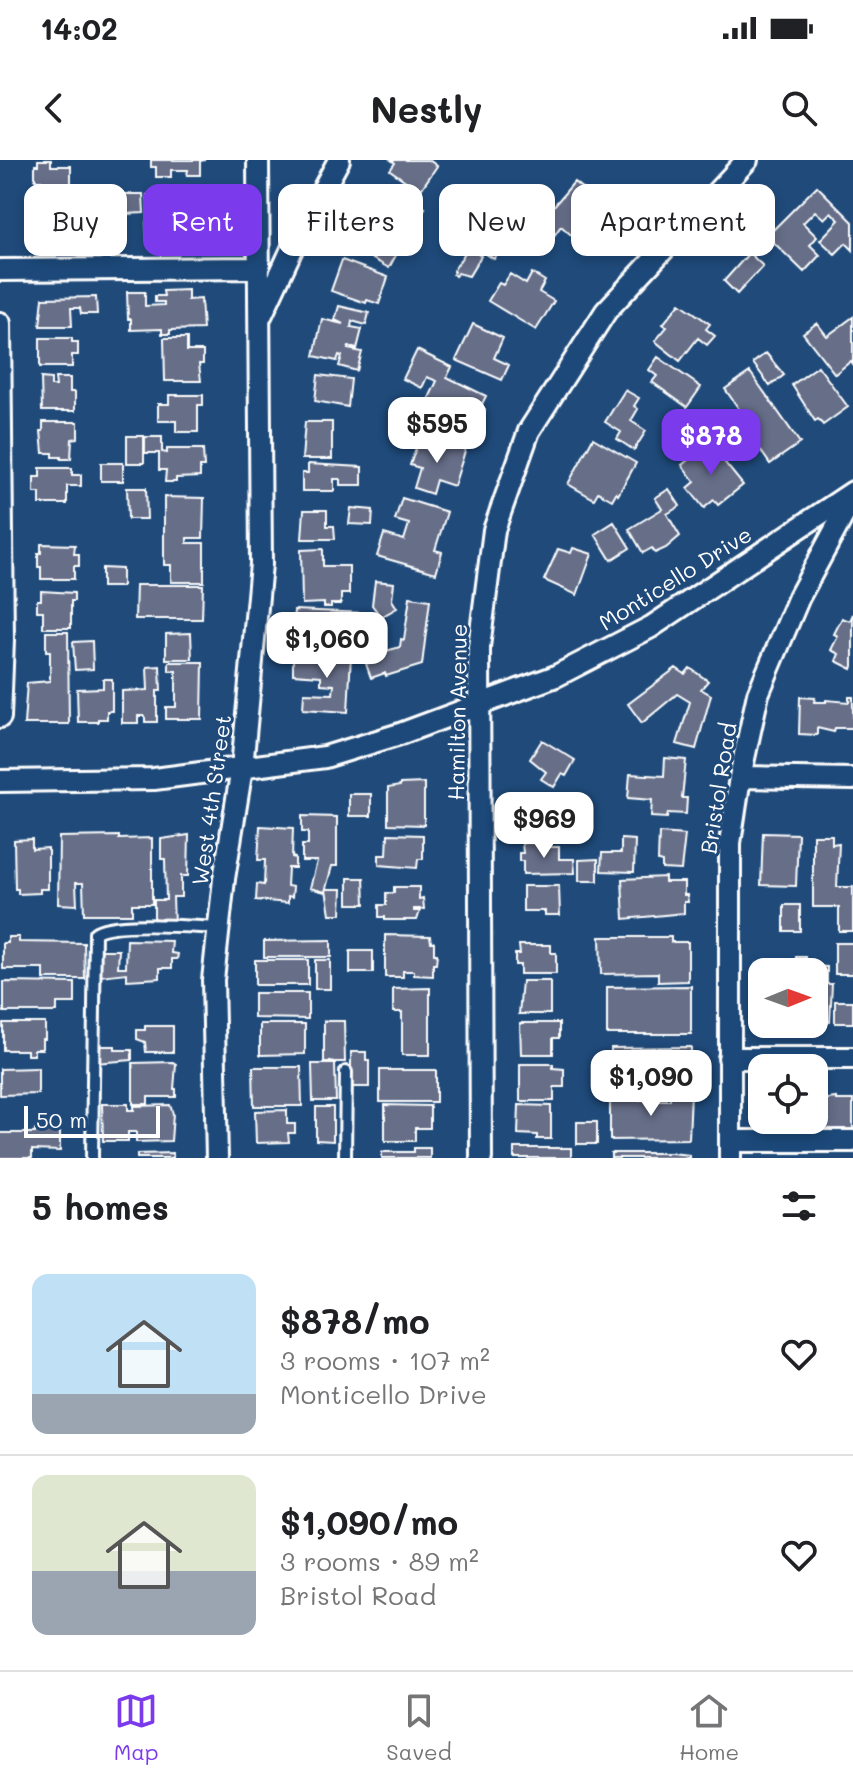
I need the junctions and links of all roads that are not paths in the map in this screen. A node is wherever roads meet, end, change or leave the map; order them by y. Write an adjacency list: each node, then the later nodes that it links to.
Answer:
1 (258, 160): 4 (street, West 4th Street)
2 (339, 160): 6 (street)
3 (747, 160): 9 (street, Hamilton Avenue)
4 (258, 268): 5 (street); 6 (street, West 4th Street)
5 (0, 270)
6 (259, 321): 11 (street, West 4th Street)
7 (0, 323): 10 (street)
8 (853, 494): 9 (street, Monticello Drive); 12 (street, Bristol Road)
9 (479, 705): 11 (street, Monticello Drive); 24 (street, Hamilton Avenue)
10 (0, 717)
11 (242, 768): 14 (street, Monticello Drive); 15 (street, West 4th Street)
12 (740, 777): 13 (street); 16 (street, Bristol Road)
13 (853, 779)
14 (0, 781)
15 (219, 928): 21 (lane); 22 (street, West 4th Street)
16 (729, 1058): 17 (street); 20 (street, Bristol Road)
17 (853, 1058)
18 (346, 1072): 23 (lane)
19 (853, 1141): 20 (street)
20 (730, 1149)
21 (92, 1158)
22 (217, 1158)
23 (345, 1158)
24 (481, 1158)

